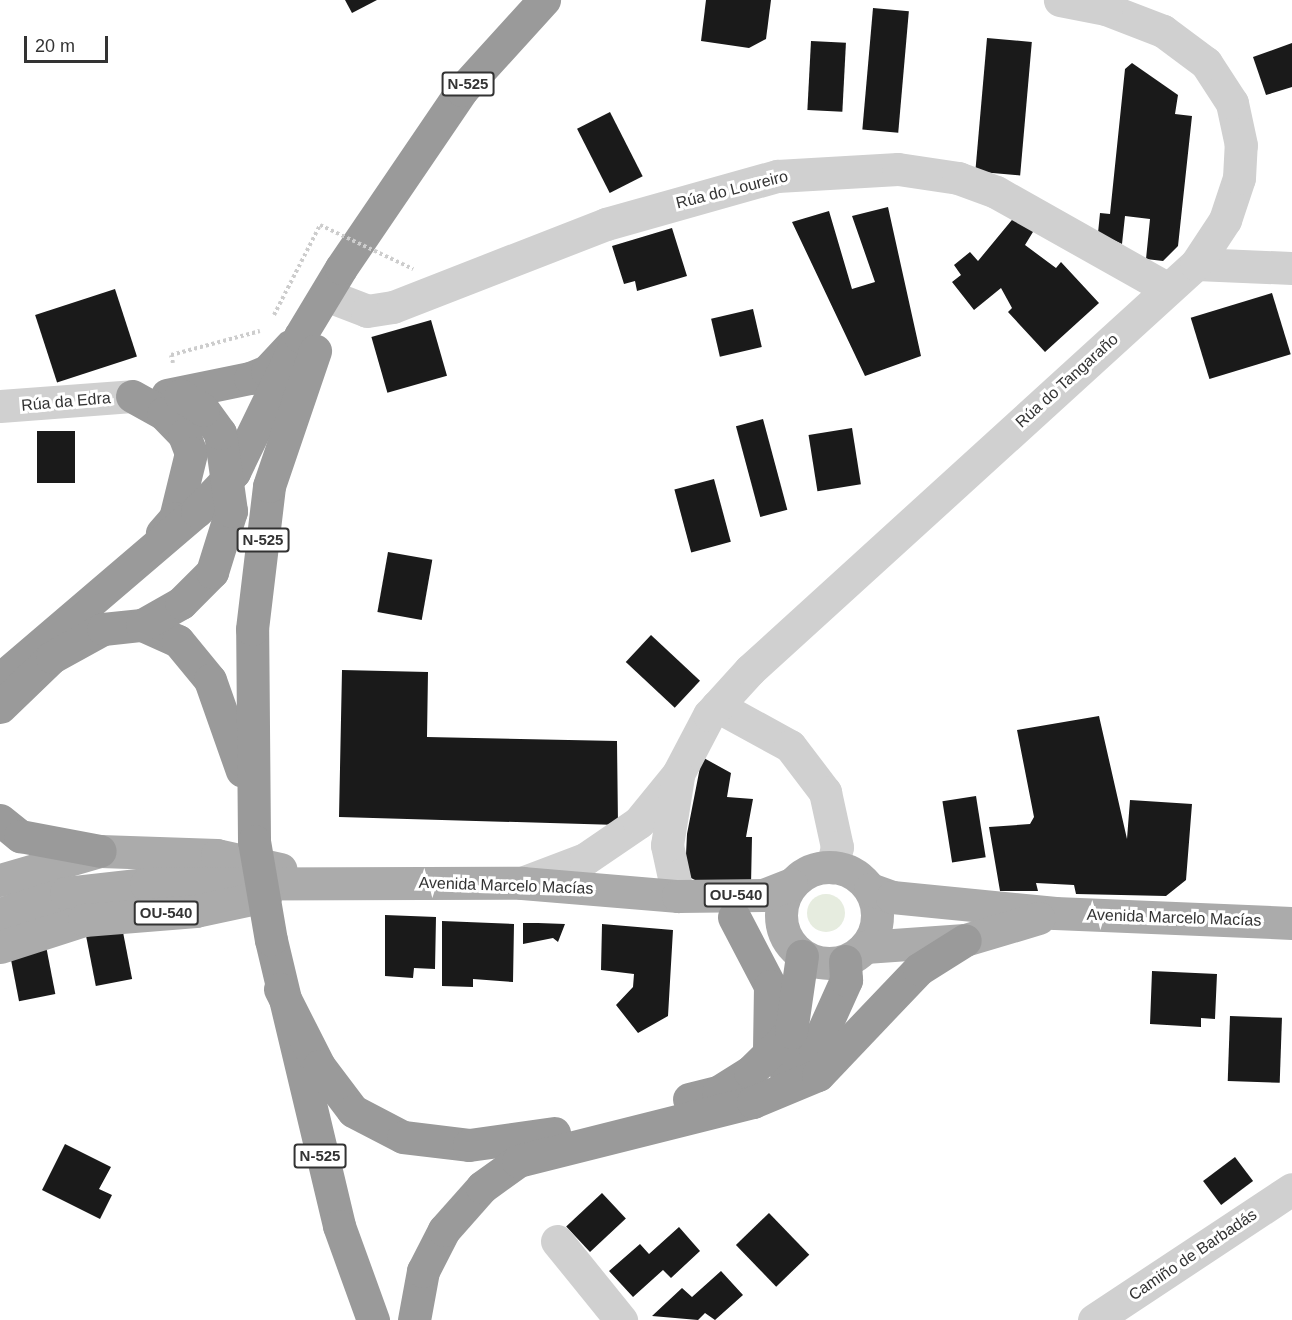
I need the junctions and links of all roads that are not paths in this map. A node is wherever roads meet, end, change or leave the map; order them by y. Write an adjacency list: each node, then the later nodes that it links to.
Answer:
1 (544, 0): 4 (highway, N-525)
2 (1060, 0): 3 (street, Rúa do Tangaraño)
3 (1106, 4): 5 (street, Rúa do Tangaraño)
4 (404, 176): 8 (highway, N-525); 9 (highway)
5 (1196, 264): 6 (street); 7 (street, Rúa do Tangaraño)
6 (1292, 268)
7 (1168, 289): 8 (street, Rúa do Loureiro); 17 (street, Rúa do Tangaraño)
8 (339, 300): 20 (highway, N-525)
9 (300, 336): 10 (highway); 13 (highway)
10 (180, 395): 11 (highway); 13 (highway)
11 (132, 396): 12 (street, Rúa da Edra); 14 (highway)
12 (0, 406)
13 (228, 479): 14 (highway); 15 (highway)
14 (132, 566): 16 (highway)
15 (142, 625): 18 (highway); 20 (highway)
16 (0, 679)
17 (717, 706): 19 (street, Rúa do Tangaraño); 23 (street)
18 (0, 708)
19 (678, 774): 26 (street, Rúa do Tangaraño); 29 (street, Rúa do Tangaraño)
20 (250, 793): 38 (highway, N-525, bridge)
21 (0, 820): 22 (highway)
22 (100, 851): 24 (main road, OU-540); 25 (main road, OU-540)
23 (832, 867): 27 (main road, OU-540); 28 (main road)
24 (0, 880)
25 (334, 881): 26 (main road, Avenida Marcelo Macías / OU-540); 31 (main road, OU-540); 36 (main road, OU-540)
26 (522, 883): 29 (main road, Avenida Marcelo Macías / OU-540)
27 (791, 884): 29 (main road, Avenida Marcelo Macías / OU-540); 35 (main road, OU-540)
28 (870, 889): 30 (main road, Avenida Marcelo Macías); 37 (main road)
29 (678, 896): 32 (main road, Avenida Marcelo Macías / OU-540)
30 (1055, 913): 33 (main road, Avenida Marcelo Macías); 34 (main road, Avenida Marcelo Macías)
31 (0, 914)
32 (734, 917): 35 (main road, Avenida Marcelo Macías / OU-540); 39 (highway)
33 (1292, 923)
34 (965, 940): 37 (main road, Avenida Marcelo Macías / OU-540); 40 (highway)
35 (793, 944): 37 (main road, OU-540); 39 (highway)
36 (0, 946)
37 (855, 954): 40 (highway)
38 (280, 989): 39 (highway); 43 (highway, N-525)
39 (768, 1056)
40 (753, 1102): 44 (highway)
41 (1292, 1190): 46 (street, Camiño de Barbadás)
42 (557, 1241): 45 (street)
43 (373, 1320)
44 (414, 1320)
45 (621, 1320)
46 (1094, 1320)

